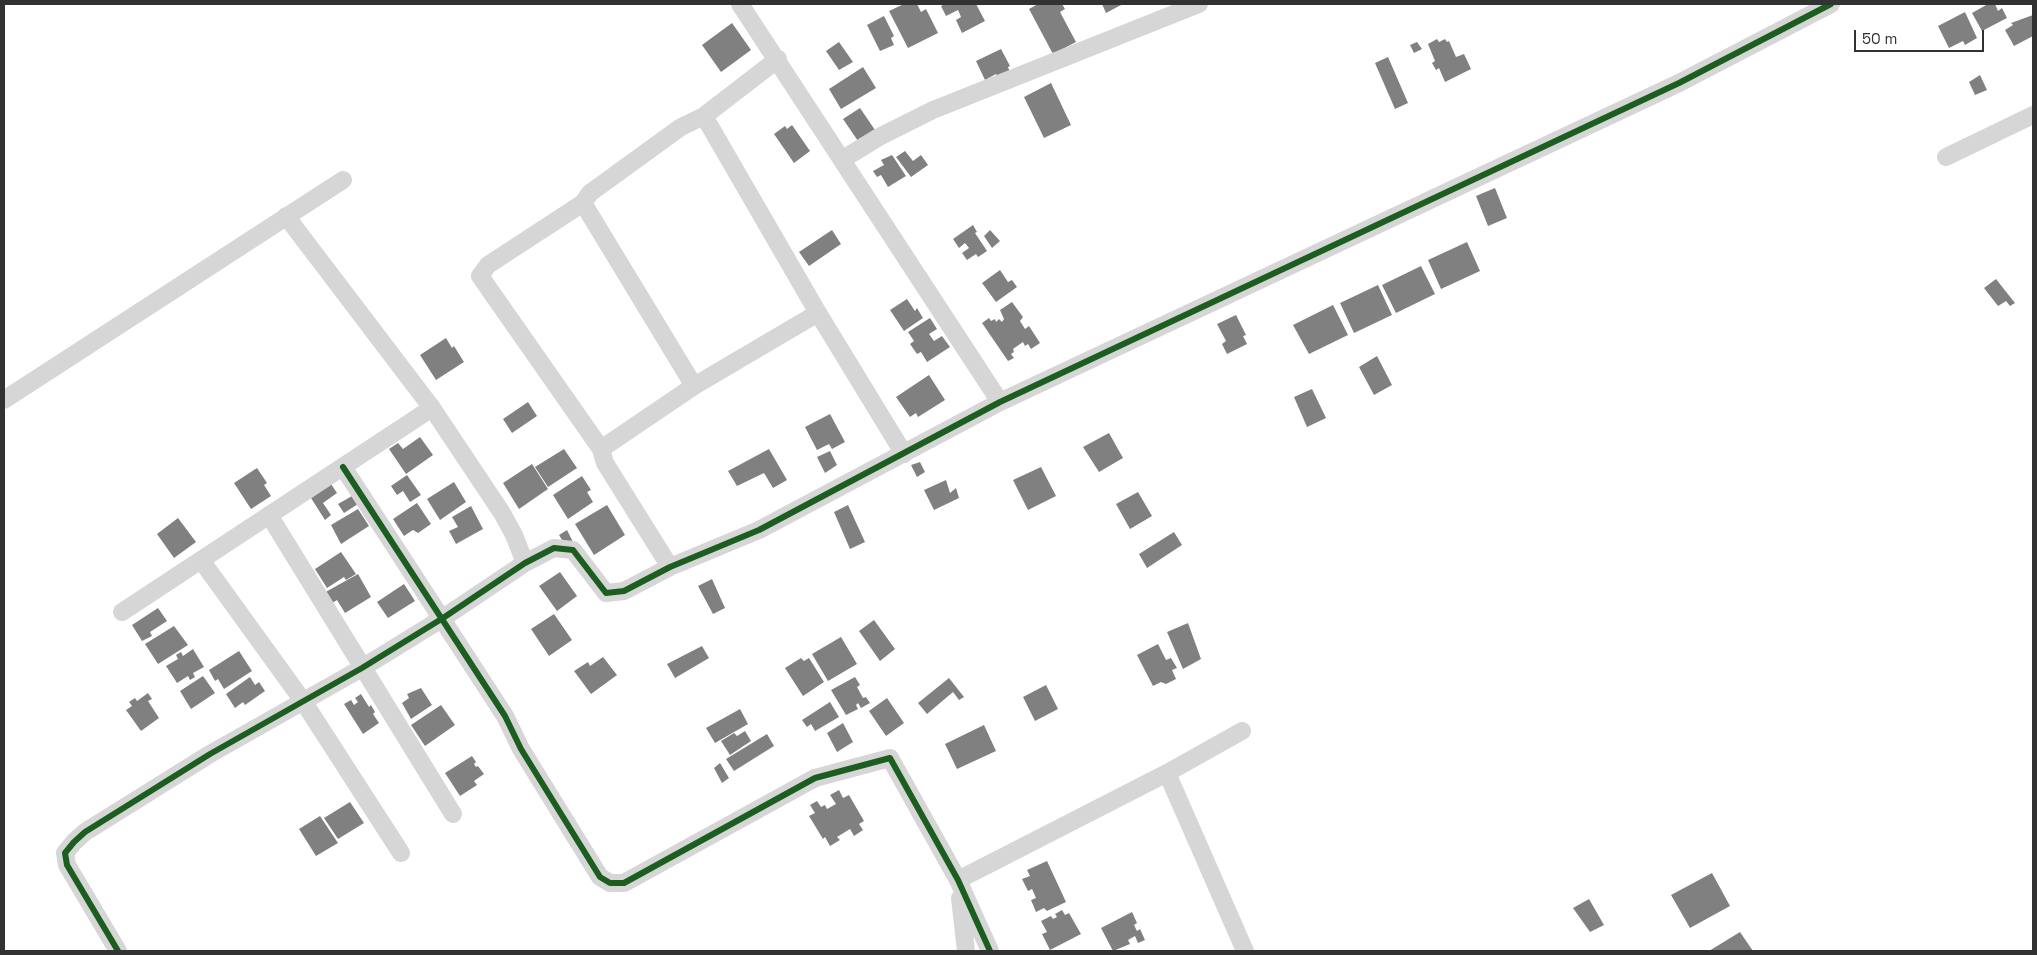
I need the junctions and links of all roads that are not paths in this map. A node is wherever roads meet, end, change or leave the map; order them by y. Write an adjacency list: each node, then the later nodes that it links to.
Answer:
1 (740, 4): 4 (street)
2 (1199, 4): 8 (street)
3 (1831, 4): 15 (street)
4 (778, 59): 5 (street); 8 (street)
5 (704, 116): 10 (street); 12 (street)
6 (2033, 116): 7 (street)
7 (1946, 157)
8 (843, 159): 15 (street)
9 (343, 180): 11 (street)
10 (583, 204): 13 (street); 17 (street)
11 (286, 216): 14 (street); 16 (street)
12 (818, 313): 13 (street); 18 (street)
13 (694, 386): 17 (street)
14 (4, 400)
15 (1000, 402): 18 (street)
16 (432, 408): 19 (street); 22 (street)
17 (601, 448): 23 (street)
18 (904, 454): 23 (street)
19 (343, 467): 20 (street); 25 (street)
20 (269, 515): 21 (street); 26 (street)
21 (201, 560): 24 (street); 27 (street)
22 (525, 563): 23 (street); 25 (street)
23 (670, 567)
24 (122, 612)
25 (443, 618): 26 (street); 32 (street)
26 (362, 668): 27 (street); 30 (street)
27 (303, 701): 31 (street); 33 (street)
28 (1242, 731): 29 (street)
29 (1167, 773): 32 (street); 36 (street)
30 (453, 814)
31 (401, 853)
32 (958, 880): 34 (street); 35 (street)
33 (118, 951)
34 (966, 951)
35 (990, 951)
36 (1245, 951)

